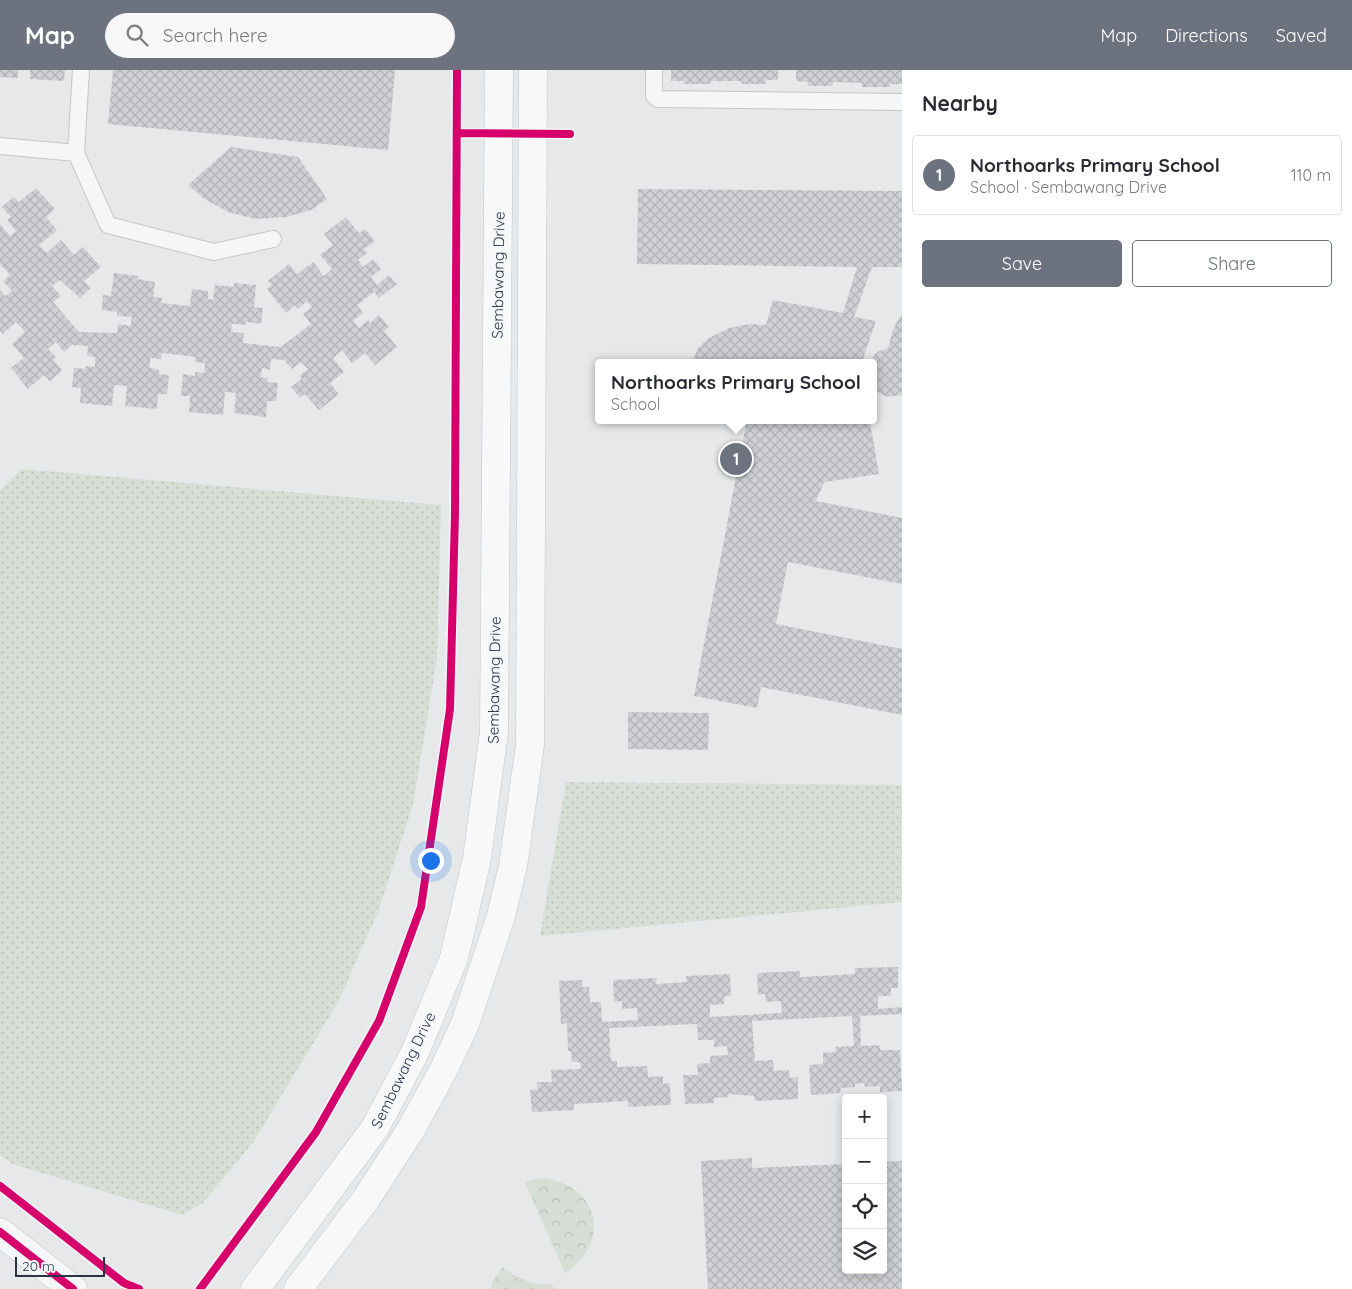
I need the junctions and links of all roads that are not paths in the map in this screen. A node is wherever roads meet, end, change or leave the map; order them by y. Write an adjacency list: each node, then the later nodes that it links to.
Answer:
1 (81, 70): 7 (lane)
2 (499, 70): 11 (main road, Sembawang Drive)
3 (533, 70): 12 (main road)
4 (654, 70): 5 (lane)
5 (902, 102)
6 (0, 146): 7 (lane)
7 (76, 153): 8 (lane)
8 (273, 239)
9 (0, 1232): 10 (street)
10 (73, 1289)
11 (255, 1289)
12 (298, 1289)

